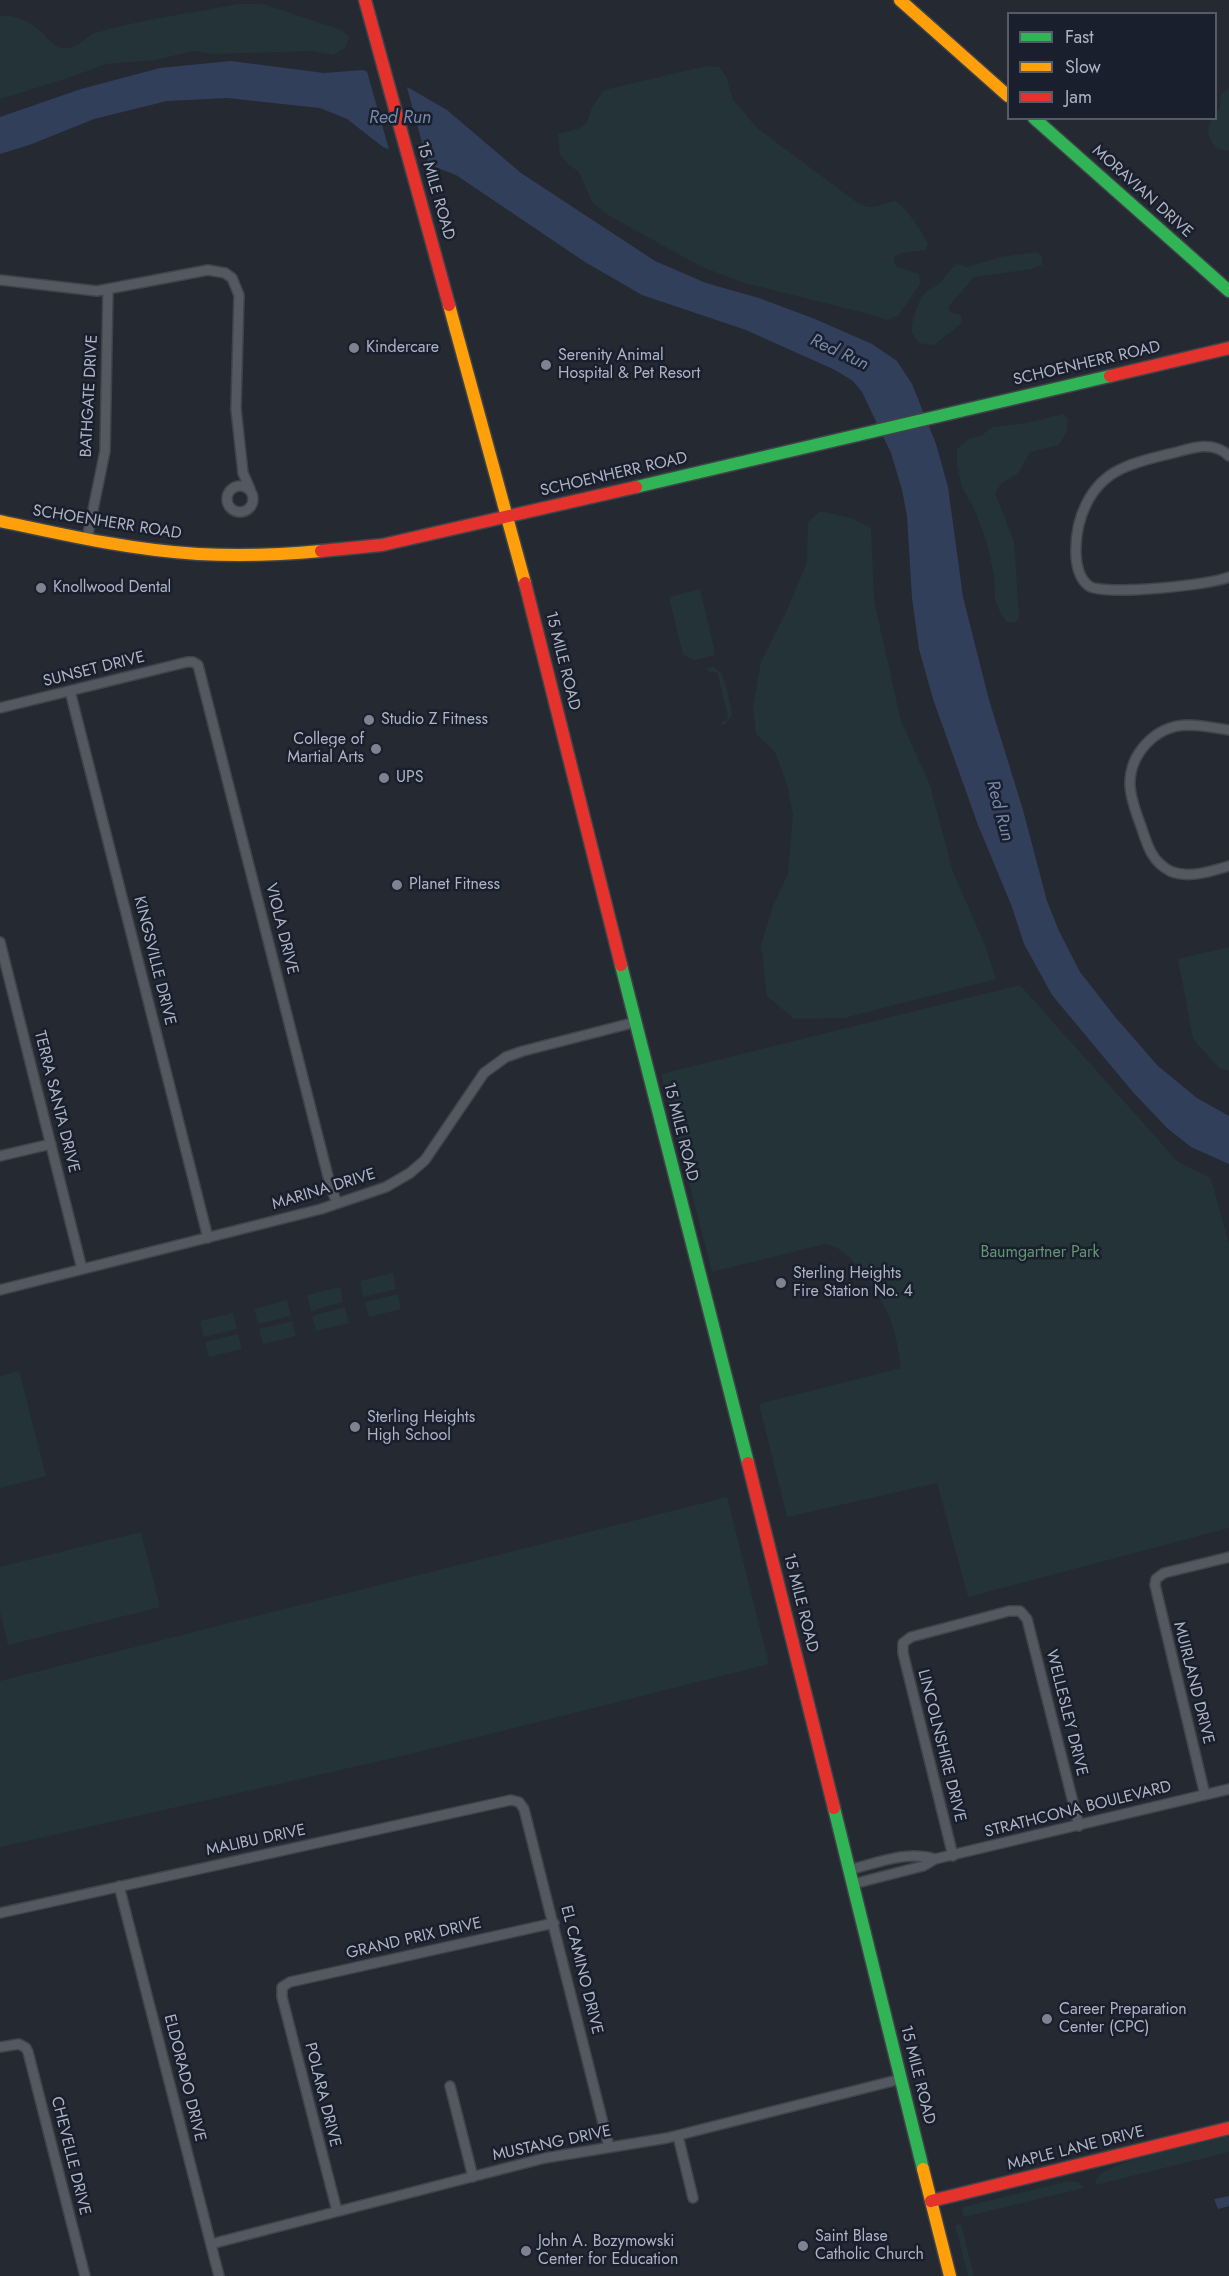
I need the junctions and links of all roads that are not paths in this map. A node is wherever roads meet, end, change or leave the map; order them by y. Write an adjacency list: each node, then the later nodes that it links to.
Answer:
1 (365, 0): 13 (main road, 15 MILE ROAD)
2 (900, 0): 3 (main road)
3 (1007, 95)
4 (1036, 120): 7 (main road, MORAVIAN DRIVE)
5 (0, 280): 6 (street)
6 (108, 290): 10 (street); 15 (street, BATHGATE DRIVE)
7 (1229, 291)
8 (1229, 348): 13 (main road, SCHOENHERR ROAD)
9 (1229, 456): 16 (street)
10 (243, 473): 11 (street); 12 (street)
11 (234, 487): 12 (street); 12 (street)
12 (250, 489)
13 (508, 517): 15 (main road, SCHOENHERR ROAD); 23 (main road, 15 MILE ROAD)
14 (0, 521): 15 (main road, SCHOENHERR ROAD)
15 (87, 539)
16 (1229, 577)
17 (196, 663): 18 (street, SUNSET DRIVE); 26 (street, VIOLA DRIVE)
18 (70, 691): 19 (street, SUNSET DRIVE); 27 (street, KINGSVILLE DRIVE)
19 (0, 708)
20 (1229, 730): 21 (street)
21 (1229, 866)
22 (0, 942): 24 (street, TERRA SANTA DRIVE)
23 (636, 1022): 26 (street, MARINA DRIVE); 39 (main road, 15 MILE ROAD)
24 (51, 1144): 25 (street); 28 (street, TERRA SANTA DRIVE)
25 (0, 1156)
26 (337, 1203): 27 (street, MARINA DRIVE)
27 (208, 1238): 28 (street, MARINA DRIVE)
28 (82, 1269): 29 (street, MARINA DRIVE)
29 (0, 1290)
30 (1229, 1557): 33 (street, MUIRLAND DRIVE)
31 (1020, 1611): 35 (street, WELLESLEY DRIVE); 36 (street, LINCOLNSHIRE DRIVE)
32 (1229, 1789): 33 (street, STRATHCONA BOULEVARD)
33 (1205, 1795): 35 (street, STRATHCONA BOULEVARD)
34 (519, 1802): 42 (street, MALIBU DRIVE); 44 (street, EL CAMINO DRIVE)
35 (1079, 1826): 36 (street, STRATHCONA BOULEVARD)
36 (953, 1856): 38 (street, STRATHCONA BOULEVARD)
37 (895, 1858): 38 (street, STRATHCONA BOULEVARD); 39 (street, STRATHCONA BOULEVARD); 40 (street)
38 (934, 1859): 40 (street, STRATHCONA BOULEVARD)
39 (849, 1870): 41 (main road, 15 MILE ROAD)
40 (898, 1873): 41 (street, STRATHCONA BOULEVARD)
41 (853, 1884): 47 (main road, 15 MILE ROAD)
42 (119, 1886): 43 (street, MALIBU DRIVE); 56 (street, ELDORADO DRIVE)
43 (0, 1913)
44 (554, 1923): 45 (street, GRAND PRIX DRIVE); 51 (street, EL CAMINO DRIVE)
45 (282, 1987): 55 (street, POLARA DRIVE)
46 (0, 2047): 57 (street, CHEVELLE DRIVE)
47 (901, 2079): 50 (street, MUSTANG DRIVE); 54 (main road, 15 MILE ROAD)
48 (450, 2086): 52 (street)
49 (1229, 2128): 54 (main road, MAPLE LANE DRIVE)
50 (678, 2136): 51 (street, MUSTANG DRIVE); 53 (street)
51 (609, 2147): 52 (street, MUSTANG DRIVE)
52 (473, 2177): 55 (street, MUSTANG DRIVE)
53 (693, 2198)
54 (932, 2201): 59 (main road, 15 MILE ROAD)
55 (337, 2211): 56 (street, MUSTANG DRIVE)
56 (211, 2244): 58 (street, ELDORADO DRIVE)
57 (85, 2276)
58 (219, 2276)
59 (950, 2276)

